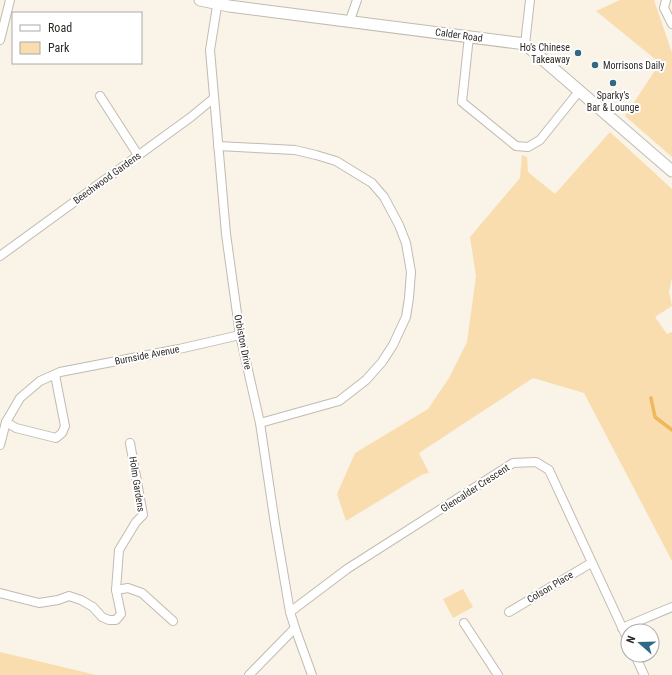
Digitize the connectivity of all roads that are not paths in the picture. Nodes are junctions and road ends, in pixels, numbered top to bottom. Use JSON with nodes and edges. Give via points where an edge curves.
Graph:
{"nodes":[{"id":1,"x":10,"y":0,"type":"edge"},
{"id":2,"x":200,"y":0,"type":"edge"},
{"id":3,"x":357,"y":0,"type":"edge"},
{"id":4,"x":530,"y":0,"type":"edge"},
{"id":5,"x":666,"y":0,"type":"edge"},
{"id":6,"x":217,"y":2,"type":"edge"},
{"id":7,"x":350,"y":20,"type":"junction"},
{"id":8,"x":672,"y":24,"type":"edge"},
{"id":9,"x":468,"y":36,"type":"junction"},
{"id":10,"x":0,"y":40,"type":"edge"},
{"id":11,"x":525,"y":44,"type":"junction"},
{"id":12,"x":580,"y":90,"type":"junction"},
{"id":13,"x":100,"y":96,"type":"dead end"},
{"id":14,"x":214,"y":98,"type":"junction"},
{"id":15,"x":218,"y":146,"type":"junction"},
{"id":16,"x":138,"y":155,"type":"junction"},
{"id":17,"x":672,"y":171,"type":"edge"},
{"id":18,"x":0,"y":256,"type":"edge"},
{"id":19,"x":240,"y":335,"type":"junction"},
{"id":20,"x":55,"y":375,"type":"junction"},
{"id":21,"x":6,"y":422,"type":"junction"},
{"id":22,"x":260,"y":423,"type":"junction"},
{"id":23,"x":130,"y":443,"type":"dead end"},
{"id":24,"x":0,"y":445,"type":"edge"},
{"id":25,"x":591,"y":563,"type":"junction"},
{"id":26,"x":116,"y":590,"type":"junction"},
{"id":27,"x":0,"y":593,"type":"edge"},
{"id":28,"x":672,"y":607,"type":"edge"},
{"id":29,"x":290,"y":612,"type":"junction"},
{"id":30,"x":509,"y":612,"type":"dead end"},
{"id":31,"x":173,"y":621,"type":"dead end"},
{"id":32,"x":464,"y":623,"type":"dead end"},
{"id":33,"x":634,"y":623,"type":"edge"},
{"id":34,"x":620,"y":624,"type":"edge"},
{"id":35,"x":295,"y":628,"type":"junction"},
{"id":36,"x":639,"y":663,"type":"edge"},
{"id":37,"x":249,"y":675,"type":"edge"},
{"id":38,"x":312,"y":675,"type":"edge"},
{"id":39,"x":498,"y":675,"type":"edge"},
{"id":40,"x":644,"y":675,"type":"edge"}],
"edges":[{"from":1,"to":10,"type":"street"},
{"from":2,"to":6,"type":"street","name":"Calder Road"},
{"from":3,"to":7,"type":"street"},
{"from":4,"to":11,"type":"street"},
{"from":5,"to":8,"type":"street","via":[[664,8]]},
{"from":6,"to":7,"type":"street","name":"Calder Road"},
{"from":6,"to":14,"type":"street","name":"Orbiston Drive","via":[[210,50]]},
{"from":7,"to":9,"type":"street","name":"Calder Road"},
{"from":9,"to":11,"type":"street","name":"Calder Road"},
{"from":9,"to":12,"type":"street","via":[[462,102],[516,146],[528,147],[540,140]]},
{"from":11,"to":12,"type":"street"},
{"from":12,"to":17,"type":"street"},
{"from":13,"to":16,"type":"street"},
{"from":14,"to":15,"type":"street","name":"Orbiston Drive"},
{"from":14,"to":16,"type":"street","name":"Beechwood Gardens"},
{"from":15,"to":19,"type":"street","name":"Orbiston Drive","via":[[226,234]]},
{"from":15,"to":22,"type":"street","via":[[295,150],[316,155],[336,161],[372,183],[384,197],[399,225],[406,244],[411,272],[406,317],[382,362],[366,380],[339,401]]},
{"from":16,"to":18,"type":"street","name":"Beechwood Gardens"},
{"from":19,"to":20,"type":"street","name":"Burnside Avenue"},
{"from":19,"to":22,"type":"street","name":"Orbiston Drive"},
{"from":20,"to":21,"type":"street","name":"Burnside Avenue","via":[[40,381],[25,393]]},
{"from":20,"to":21,"type":"street","via":[[65,426],[62,433],[56,438],[16,428]]},
{"from":21,"to":24,"type":"street","name":"Burnside Avenue"},
{"from":22,"to":29,"type":"street","name":"Orbiston Drive"},
{"from":23,"to":26,"type":"street","name":"Holm Gardens","via":[[143,515],[119,550]]},
{"from":25,"to":29,"type":"street","name":"Glencalder Crescent","via":[[549,470],[536,462],[513,463],[347,570]]},
{"from":25,"to":30,"type":"street","name":"Colson Place"},
{"from":25,"to":34,"type":"street","name":"Glencalder Crescent"},
{"from":26,"to":27,"type":"street","name":"Holm Gardens","via":[[121,614],[116,620],[102,617],[87,603],[68,596],[39,603]]},
{"from":26,"to":31,"type":"street","via":[[128,588],[142,593]]},
{"from":28,"to":33,"type":"street"},
{"from":29,"to":35,"type":"street","name":"Orbiston Drive"},
{"from":32,"to":39,"type":"street"},
{"from":35,"to":37,"type":"street"},
{"from":35,"to":38,"type":"street","name":"Orbiston Drive"},
{"from":36,"to":40,"type":"street"}]}
